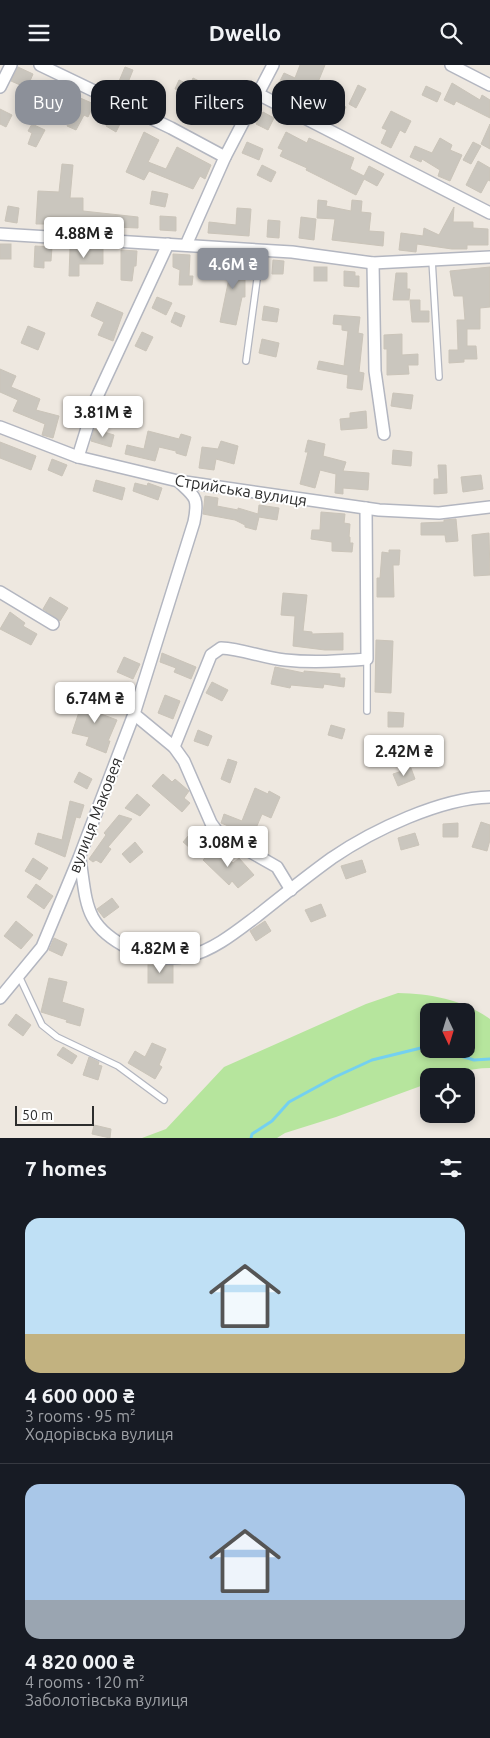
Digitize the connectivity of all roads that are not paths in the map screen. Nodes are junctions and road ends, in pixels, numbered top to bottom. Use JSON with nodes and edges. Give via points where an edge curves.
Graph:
{"nodes":[{"id":1,"x":11,"y":65,"type":"edge"},
{"id":2,"x":40,"y":65,"type":"edge"},
{"id":3,"x":273,"y":65,"type":"edge"},
{"id":4,"x":451,"y":65,"type":"edge"},
{"id":5,"x":490,"y":85,"type":"edge"},
{"id":6,"x":262,"y":86,"type":"edge"},
{"id":7,"x":0,"y":87,"type":"edge"},
{"id":8,"x":262,"y":96,"type":"edge"},
{"id":9,"x":242,"y":125,"type":"edge"},
{"id":10,"x":225,"y":157,"type":"junction"},
{"id":11,"x":490,"y":213,"type":"edge"},
{"id":12,"x":0,"y":235,"type":"edge"},
{"id":13,"x":168,"y":244,"type":"junction"},
{"id":14,"x":186,"y":245,"type":"junction"},
{"id":15,"x":261,"y":249,"type":"junction"},
{"id":16,"x":490,"y":257,"type":"edge"},
{"id":17,"x":432,"y":260,"type":"junction"},
{"id":18,"x":373,"y":263,"type":"junction"},
{"id":19,"x":246,"y":361,"type":"dead end"},
{"id":20,"x":439,"y":377,"type":"dead end"},
{"id":21,"x":0,"y":427,"type":"edge"},
{"id":22,"x":384,"y":434,"type":"dead end"},
{"id":23,"x":78,"y":457,"type":"junction"},
{"id":24,"x":178,"y":481,"type":"junction"},
{"id":25,"x":490,"y":507,"type":"edge"},
{"id":26,"x":366,"y":508,"type":"junction"},
{"id":27,"x":0,"y":591,"type":"edge"},
{"id":28,"x":54,"y":624,"type":"dead end"},
{"id":29,"x":367,"y":659,"type":"junction"},
{"id":30,"x":367,"y":711,"type":"dead end"},
{"id":31,"x":134,"y":714,"type":"junction"},
{"id":32,"x":174,"y":747,"type":"junction"},
{"id":33,"x":490,"y":797,"type":"edge"},
{"id":34,"x":80,"y":858,"type":"junction"},
{"id":35,"x":291,"y":890,"type":"junction"},
{"id":36,"x":19,"y":976,"type":"junction"},
{"id":37,"x":0,"y":998,"type":"edge"},
{"id":38,"x":164,"y":1099,"type":"dead end"}],
"edges":[{"from":1,"to":7,"type":"street"},
{"from":2,"to":10,"type":"street"},
{"from":3,"to":6,"type":"street"},
{"from":4,"to":5,"type":"street"},
{"from":8,"to":11,"type":"street"},
{"from":9,"to":10,"type":"street"},
{"from":10,"to":14,"type":"street"},
{"from":12,"to":13,"type":"street"},
{"from":13,"to":14,"type":"street"},
{"from":13,"to":23,"type":"street","via":[[96,399]]},
{"from":14,"to":15,"type":"street"},
{"from":15,"to":18,"type":"street"},
{"from":15,"to":19,"type":"lane"},
{"from":16,"to":17,"type":"street"},
{"from":17,"to":18,"type":"street"},
{"from":17,"to":20,"type":"lane"},
{"from":18,"to":22,"type":"street","via":[[375,371]]},
{"from":21,"to":23,"type":"street","name":"Стрийська вулиця"},
{"from":23,"to":24,"type":"street","name":"Стрийська вулиця"},
{"from":24,"to":26,"type":"street","name":"Стрийська вулиця"},
{"from":24,"to":31,"type":"street","name":"вулиця Маковея","via":[[198,505]]},
{"from":25,"to":26,"type":"street","name":"Стрийська вулиця","via":[[439,513]]},
{"from":26,"to":29,"type":"street"},
{"from":27,"to":28,"type":"street"},
{"from":29,"to":30,"type":"lane"},
{"from":29,"to":32,"type":"street","via":[[286,661],[238,648],[221,647],[211,655]]},
{"from":31,"to":32,"type":"street"},
{"from":31,"to":34,"type":"street","name":"вулиця Маковея"},
{"from":32,"to":35,"type":"street","via":[[219,834],[277,867]]},
{"from":33,"to":35,"type":"street","via":[[416,815],[372,834]]},
{"from":34,"to":35,"type":"street","via":[[90,916],[99,928],[137,953],[159,958],[189,956],[217,944]]},
{"from":34,"to":36,"type":"street","name":"вулиця Маковея","via":[[42,947]]},
{"from":36,"to":37,"type":"street","name":"вулиця Маковея"},
{"from":36,"to":38,"type":"lane","via":[[42,1025],[56,1037],[118,1066]]}]}
